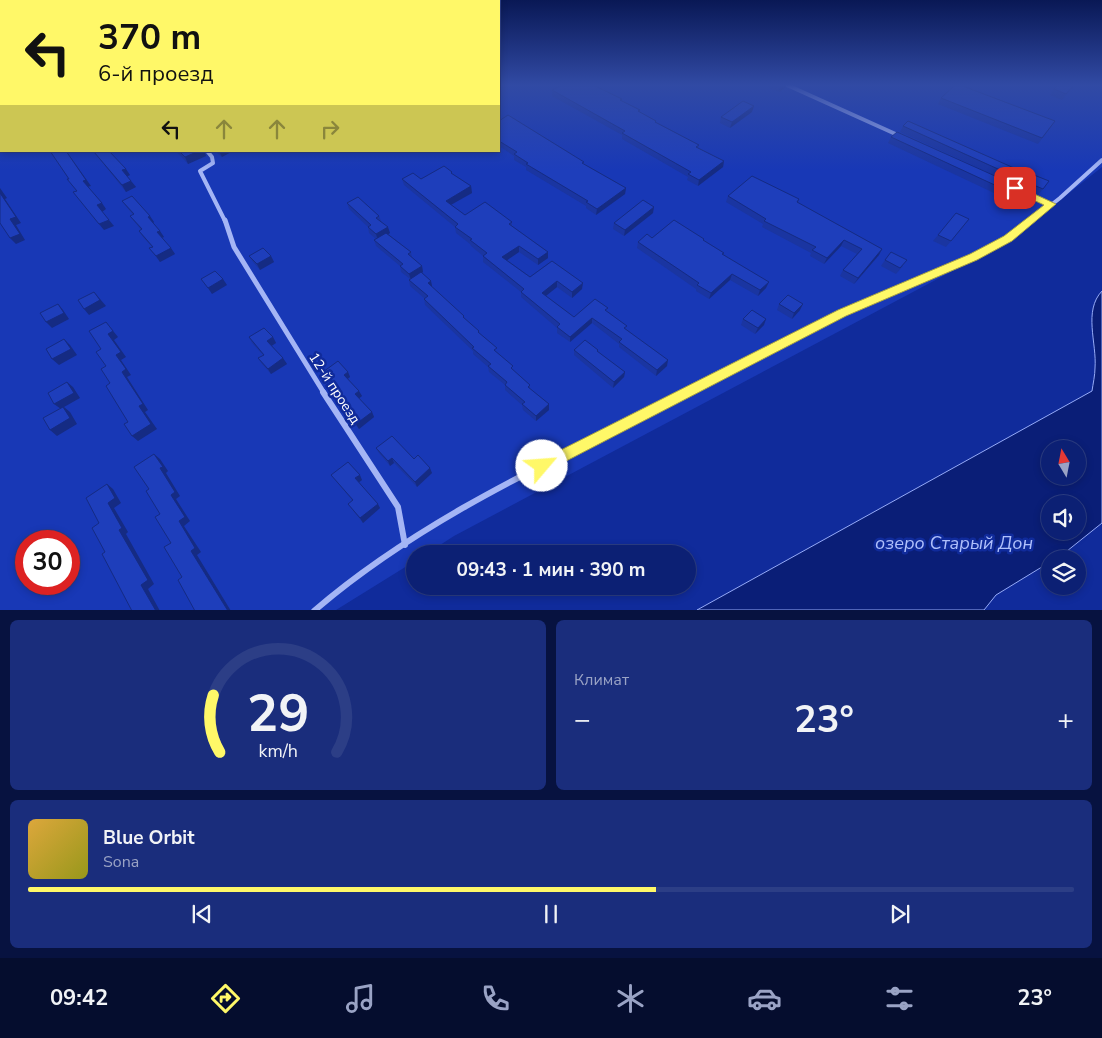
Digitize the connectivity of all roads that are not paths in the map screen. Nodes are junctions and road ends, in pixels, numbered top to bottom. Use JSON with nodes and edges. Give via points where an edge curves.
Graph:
{"nodes":[{"id":1,"x":850,"y":113,"type":"edge"},
{"id":2,"x":906,"y":139,"type":"edge"},
{"id":3,"x":208,"y":152,"type":"edge"},
{"id":4,"x":1102,"y":160,"type":"edge"},
{"id":5,"x":988,"y":176,"type":"edge"},
{"id":6,"x":1051,"y":204,"type":"junction"},
{"id":7,"x":406,"y":545,"type":"junction"},
{"id":8,"x":314,"y":610,"type":"edge"}],
"edges":[{"from":1,"to":2,"type":"street"},
{"from":3,"to":7,"type":"street","name":"12-й проезд","via":[[214,163],[200,171],[225,220],[234,247],[398,508]]},
{"from":4,"to":6,"type":"street"},
{"from":5,"to":6,"type":"street"},
{"from":6,"to":7,"type":"street","via":[[1008,239],[775,346],[477,499]]},
{"from":7,"to":8,"type":"street","via":[[350,580]]}]}
